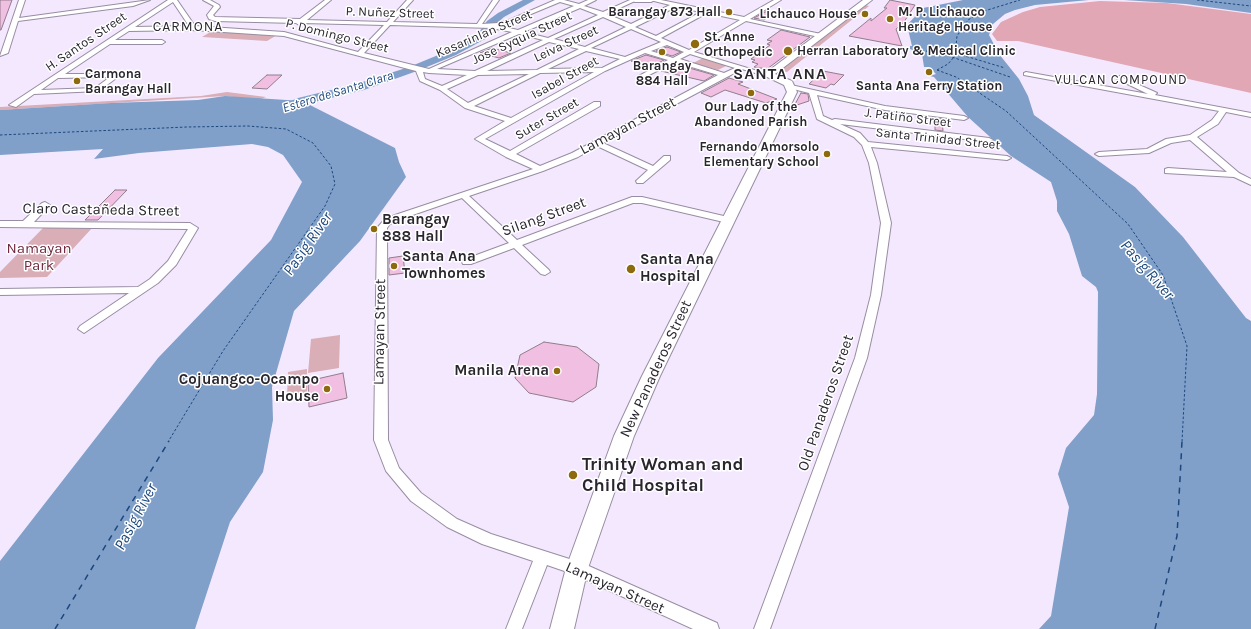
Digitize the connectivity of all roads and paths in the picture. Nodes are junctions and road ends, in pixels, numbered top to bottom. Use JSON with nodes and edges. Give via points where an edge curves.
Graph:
{"nodes":[{"id":1,"x":22,"y":0,"type":"edge"},
{"id":2,"x":139,"y":0,"type":"edge"},
{"id":3,"x":147,"y":0,"type":"edge"},
{"id":4,"x":173,"y":0,"type":"edge"},
{"id":5,"x":206,"y":0,"type":"edge"},
{"id":6,"x":328,"y":0,"type":"edge"},
{"id":7,"x":410,"y":0,"type":"edge"},
{"id":8,"x":496,"y":0,"type":"edge"},
{"id":9,"x":560,"y":0,"type":"edge"},
{"id":10,"x":593,"y":0,"type":"edge"},
{"id":11,"x":634,"y":0,"type":"edge"},
{"id":12,"x":652,"y":0,"type":"edge"},
{"id":13,"x":778,"y":0,"type":"edge"},
{"id":14,"x":868,"y":0,"type":"edge"},
{"id":15,"x":675,"y":5,"type":"junction"},
{"id":16,"x":581,"y":6,"type":"junction"},
{"id":17,"x":96,"y":8,"type":"junction"},
{"id":18,"x":707,"y":11,"type":"junction"},
{"id":19,"x":603,"y":14,"type":"junction"},
{"id":20,"x":15,"y":19,"type":"junction"},
{"id":21,"x":744,"y":19,"type":"junction"},
{"id":22,"x":301,"y":21,"type":"junction"},
{"id":23,"x":388,"y":24,"type":"junction"},
{"id":24,"x":499,"y":25,"type":"junction"},
{"id":25,"x":296,"y":26,"type":"dead end"},
{"id":26,"x":478,"y":26,"type":"junction"},
{"id":27,"x":631,"y":26,"type":"junction"},
{"id":28,"x":193,"y":28,"type":"junction"},
{"id":29,"x":128,"y":29,"type":"junction"},
{"id":30,"x":290,"y":30,"type":"dead end"},
{"id":31,"x":519,"y":32,"type":"junction"},
{"id":32,"x":284,"y":34,"type":"junction"},
{"id":33,"x":819,"y":35,"type":"junction"},
{"id":34,"x":483,"y":37,"type":"dead end"},
{"id":35,"x":656,"y":38,"type":"junction"},
{"id":36,"x":548,"y":39,"type":"junction"},
{"id":37,"x":106,"y":42,"type":"junction"},
{"id":38,"x":162,"y":42,"type":"dead end"},
{"id":39,"x":666,"y":43,"type":"junction"},
{"id":40,"x":586,"y":48,"type":"junction"},
{"id":41,"x":645,"y":51,"type":"junction"},
{"id":42,"x":815,"y":51,"type":"dead end"},
{"id":43,"x":689,"y":52,"type":"junction"},
{"id":44,"x":2,"y":53,"type":"edge"},
{"id":45,"x":360,"y":54,"type":"junction"},
{"id":46,"x":626,"y":59,"type":"junction"},
{"id":47,"x":673,"y":60,"type":"junction"},
{"id":48,"x":742,"y":67,"type":"junction"},
{"id":49,"x":416,"y":69,"type":"junction"},
{"id":50,"x":603,"y":70,"type":"junction"},
{"id":51,"x":429,"y":71,"type":"junction"},
{"id":52,"x":476,"y":72,"type":"junction"},
{"id":53,"x":536,"y":72,"type":"junction"},
{"id":54,"x":1026,"y":74,"type":"dead end"},
{"id":55,"x":724,"y":75,"type":"junction"},
{"id":56,"x":768,"y":75,"type":"junction"},
{"id":57,"x":58,"y":76,"type":"junction"},
{"id":58,"x":639,"y":78,"type":"dead end"},
{"id":59,"x":1119,"y":78,"type":"dead end"},
{"id":60,"x":788,"y":80,"type":"junction"},
{"id":61,"x":442,"y":89,"type":"junction"},
{"id":62,"x":812,"y":91,"type":"junction"},
{"id":63,"x":33,"y":92,"type":"junction"},
{"id":64,"x":1160,"y":98,"type":"junction"},
{"id":65,"x":597,"y":104,"type":"dead end"},
{"id":66,"x":13,"y":105,"type":"dead end"},
{"id":67,"x":468,"y":106,"type":"junction"},
{"id":68,"x":1224,"y":110,"type":"junction"},
{"id":69,"x":1251,"y":115,"type":"edge"},
{"id":70,"x":964,"y":118,"type":"dead end"},
{"id":71,"x":824,"y":120,"type":"junction"},
{"id":72,"x":511,"y":121,"type":"junction"},
{"id":73,"x":1192,"y":137,"type":"junction"},
{"id":74,"x":989,"y":140,"type":"dead end"},
{"id":75,"x":597,"y":143,"type":"junction"},
{"id":76,"x":866,"y":144,"type":"junction"},
{"id":77,"x":1099,"y":154,"type":"dead end"},
{"id":78,"x":509,"y":155,"type":"junction"},
{"id":79,"x":668,"y":158,"type":"dead end"},
{"id":80,"x":1007,"y":158,"type":"dead end"},
{"id":81,"x":540,"y":169,"type":"junction"},
{"id":82,"x":653,"y":169,"type":"junction"},
{"id":83,"x":1168,"y":171,"type":"dead end"},
{"id":84,"x":1236,"y":174,"type":"junction"},
{"id":85,"x":640,"y":181,"type":"dead end"},
{"id":86,"x":1251,"y":182,"type":"edge"},
{"id":87,"x":463,"y":195,"type":"junction"},
{"id":88,"x":45,"y":205,"type":"dead end"},
{"id":89,"x":728,"y":220,"type":"junction"},
{"id":90,"x":0,"y":224,"type":"edge"},
{"id":91,"x":26,"y":224,"type":"junction"},
{"id":92,"x":515,"y":243,"type":"junction"},
{"id":93,"x":467,"y":262,"type":"dead end"},
{"id":94,"x":545,"y":272,"type":"dead end"},
{"id":95,"x":141,"y":290,"type":"junction"},
{"id":96,"x":0,"y":292,"type":"edge"},
{"id":97,"x":84,"y":329,"type":"dead end"},
{"id":98,"x":542,"y":558,"type":"junction"},
{"id":99,"x":577,"y":568,"type":"junction"},
{"id":100,"x":514,"y":629,"type":"edge"},
{"id":101,"x":562,"y":629,"type":"edge"},
{"id":102,"x":711,"y":629,"type":"edge"},
{"id":103,"x":762,"y":629,"type":"edge"}],
"edges":[{"from":1,"to":20,"type":"street"},
{"from":2,"to":17,"type":"street"},
{"from":3,"to":17,"type":"street"},
{"from":4,"to":28,"type":"street"},
{"from":4,"to":29,"type":"street","name":"H. Santos Street"},
{"from":5,"to":22,"type":"street","name":"P. Nuñez Street","via":[[217,7],[210,15],[211,18]]},
{"from":6,"to":22,"type":"street"},
{"from":7,"to":23,"type":"street"},
{"from":8,"to":26,"type":"street"},
{"from":9,"to":16,"type":"street"},
{"from":9,"to":24,"type":"street"},
{"from":10,"to":16,"type":"street","name":"Kasarinlan Street"},
{"from":11,"to":12,"type":"main road"},
{"from":11,"to":19,"type":"street","name":"Jose Syquia Street"},
{"from":12,"to":15,"type":"street"},
{"from":13,"to":21,"type":"street"},
{"from":14,"to":33,"type":"main road"},
{"from":14,"to":42,"type":"main road","via":[[870,7]]},
{"from":15,"to":18,"type":"street"},
{"from":15,"to":27,"type":"street","name":"Leiva Street"},
{"from":16,"to":19,"type":"street"},
{"from":16,"to":31,"type":"street","name":"Kasarinlan Street"},
{"from":17,"to":20,"type":"street"},
{"from":18,"to":21,"type":"street"},
{"from":18,"to":35,"type":"street"},
{"from":19,"to":27,"type":"street"},
{"from":19,"to":36,"type":"street","name":"Jose Syquia Street"},
{"from":20,"to":44,"type":"street"},
{"from":21,"to":33,"type":"street"},
{"from":21,"to":43,"type":"street"},
{"from":22,"to":23,"type":"street","name":"P. Nuñez Street"},
{"from":22,"to":25,"type":"street"},
{"from":23,"to":26,"type":"street","name":"P. Nuñez Street"},
{"from":23,"to":45,"type":"street"},
{"from":24,"to":26,"type":"street","name":"P. Nuñez Street"},
{"from":24,"to":31,"type":"street"},
{"from":24,"to":34,"type":"street"},
{"from":27,"to":35,"type":"street"},
{"from":27,"to":40,"type":"street","name":"Leiva Street"},
{"from":28,"to":29,"type":"street","name":"P. Domingo Street"},
{"from":28,"to":32,"type":"street","name":"P. Domingo Street"},
{"from":29,"to":37,"type":"street","name":"H. Santos Street"},
{"from":30,"to":32,"type":"street"},
{"from":31,"to":36,"type":"street"},
{"from":31,"to":51,"type":"street","name":"Kasarinlan Street"},
{"from":32,"to":45,"type":"street","name":"P. Domingo Street"},
{"from":33,"to":56,"type":"main road"},
{"from":35,"to":39,"type":"street"},
{"from":36,"to":40,"type":"street"},
{"from":36,"to":52,"type":"street","name":"Jose Syquia Street"},
{"from":37,"to":38,"type":"street"},
{"from":37,"to":57,"type":"street","name":"H. Santos Street"},
{"from":39,"to":41,"type":"street","name":"Isabel Street"},
{"from":39,"to":43,"type":"street"},
{"from":40,"to":46,"type":"street"},
{"from":40,"to":53,"type":"street","name":"Leiva Street"},
{"from":41,"to":46,"type":"street","name":"Isabel Street"},
{"from":41,"to":47,"type":"street"},
{"from":43,"to":47,"type":"street"},
{"from":43,"to":48,"type":"street"},
{"from":45,"to":49,"type":"street","name":"P. Domingo Street"},
{"from":46,"to":50,"type":"street","name":"Isabel Street"},
{"from":47,"to":55,"type":"street"},
{"from":47,"to":58,"type":"street"},
{"from":48,"to":55,"type":"street","name":"Lamayan Street"},
{"from":48,"to":56,"type":"street"},
{"from":49,"to":51,"type":"street","name":"P. Domingo Street"},
{"from":49,"to":61,"type":"street","via":[[422,80]]},
{"from":50,"to":53,"type":"street","name":"P. Domingo Street"},
{"from":50,"to":72,"type":"street","name":"Isabel Street"},
{"from":51,"to":52,"type":"street","name":"P. Domingo Street"},
{"from":52,"to":53,"type":"street","name":"P. Domingo Street"},
{"from":52,"to":61,"type":"street","name":"Jose Syquia Street"},
{"from":53,"to":67,"type":"street","name":"Leiva Street"},
{"from":54,"to":64,"type":"street"},
{"from":55,"to":75,"type":"street","name":"Lamayan Street"},
{"from":56,"to":60,"type":"main road"},
{"from":57,"to":63,"type":"street","name":"H. Santos Street"},
{"from":57,"to":63,"type":"street","via":[[117,75],[97,90]]},
{"from":59,"to":64,"type":"street"},
{"from":60,"to":62,"type":"street"},
{"from":60,"to":89,"type":"main road","name":"New Panaderos Street","via":[[792,92]]},
{"from":61,"to":67,"type":"street"},
{"from":62,"to":70,"type":"street","via":[[885,108]]},
{"from":62,"to":71,"type":"street","via":[[817,112]]},
{"from":63,"to":66,"type":"street","name":"H. Santos Street"},
{"from":64,"to":68,"type":"street"},
{"from":65,"to":78,"type":"street","name":"Suter Street"},
{"from":67,"to":72,"type":"street"},
{"from":68,"to":69,"type":"street"},
{"from":68,"to":73,"type":"street","via":[[1215,122]]},
{"from":71,"to":74,"type":"street","name":"J. Patiño Street"},
{"from":71,"to":76,"type":"street","via":[[857,135]]},
{"from":72,"to":78,"type":"street","name":"Isabel Street","via":[[479,139]]},
{"from":73,"to":77,"type":"street","via":[[1169,141],[1149,151]]},
{"from":73,"to":84,"type":"street"},
{"from":75,"to":81,"type":"street","name":"Lamayan Street"},
{"from":75,"to":82,"type":"street"},
{"from":76,"to":80,"type":"street","name":"Santa Trinidad Street"},
{"from":76,"to":103,"type":"street","name":"Old Panaderos Street","via":[[873,163],[886,223],[876,295],[850,392]]},
{"from":78,"to":81,"type":"street"},
{"from":79,"to":82,"type":"street"},
{"from":81,"to":87,"type":"street","name":"Lamayan Street"},
{"from":82,"to":85,"type":"street"},
{"from":83,"to":84,"type":"street"},
{"from":84,"to":86,"type":"street"},
{"from":87,"to":92,"type":"street"},
{"from":87,"to":98,"type":"street","name":"Lamayan Street","via":[[398,217],[387,222],[382,228],[379,374],[381,440],[393,471],[416,497],[452,523],[487,539]]},
{"from":88,"to":91,"type":"street"},
{"from":89,"to":92,"type":"street","name":"Silang Street","via":[[642,200],[632,200]]},
{"from":89,"to":99,"type":"main road","name":"New Panaderos Street","via":[[624,436]]},
{"from":90,"to":91,"type":"street","name":"Claro Castañeda Street"},
{"from":91,"to":95,"type":"street","name":"Claro Castañeda Street","via":[[193,228],[172,263]]},
{"from":92,"to":93,"type":"street","name":"Silang Street"},
{"from":92,"to":94,"type":"street"},
{"from":95,"to":96,"type":"street"},
{"from":95,"to":97,"type":"street","name":"Claro Castañeda Street"},
{"from":98,"to":99,"type":"street","name":"Lamayan Street"},
{"from":98,"to":100,"type":"street"},
{"from":99,"to":101,"type":"main road","name":"New Panaderos Street"},
{"from":99,"to":102,"type":"street","name":"Lamayan Street"}]}
